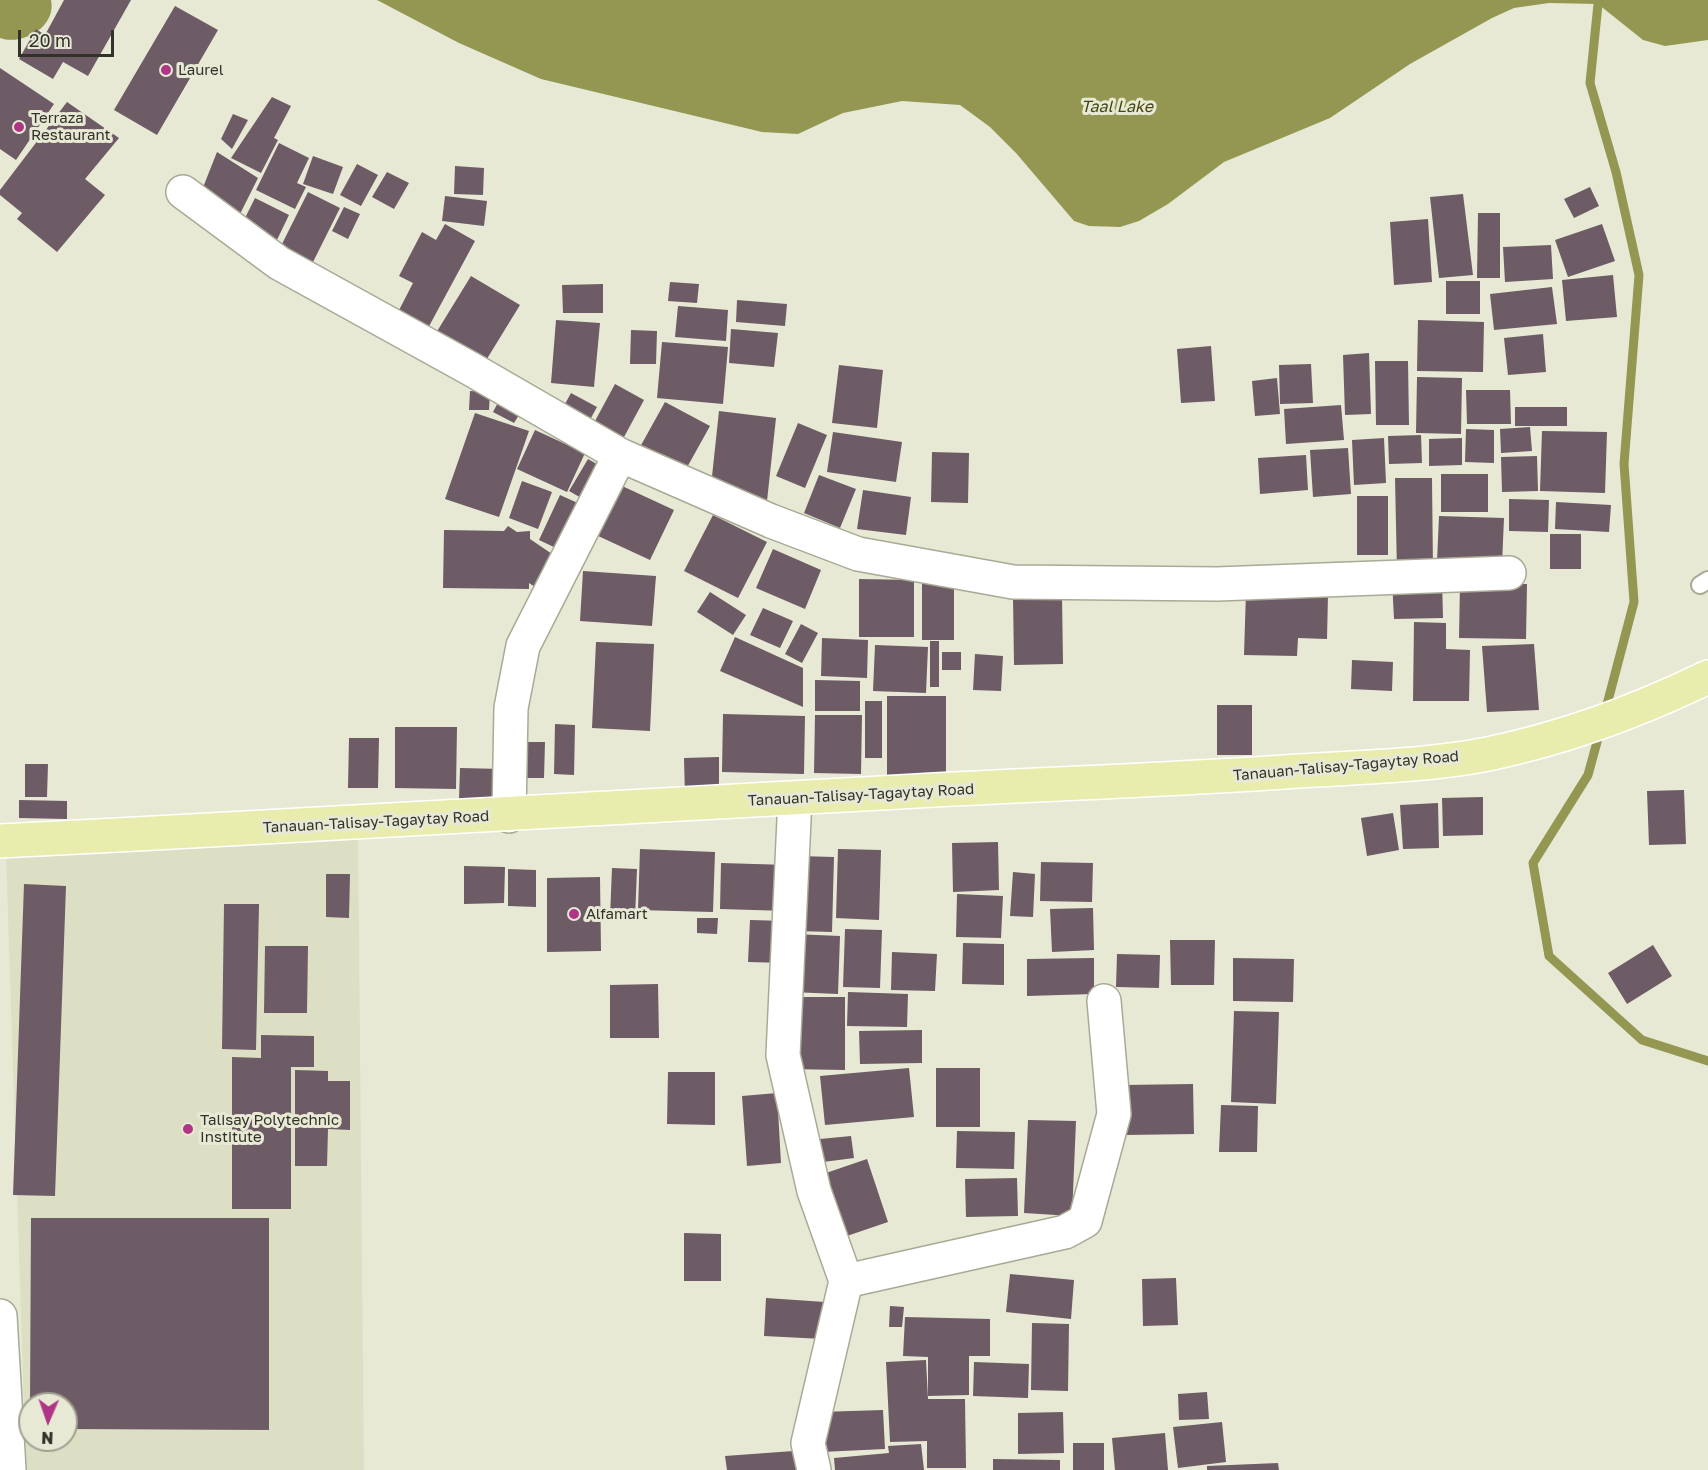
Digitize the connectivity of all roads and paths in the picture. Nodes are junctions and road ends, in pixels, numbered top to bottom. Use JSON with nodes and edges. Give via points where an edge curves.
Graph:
{"nodes":[{"id":1,"x":183,"y":192,"type":"dead end"},
{"id":2,"x":620,"y":455,"type":"junction"},
{"id":3,"x":1509,"y":573,"type":"dead end"},
{"id":4,"x":1708,"y":677,"type":"edge"},
{"id":5,"x":795,"y":798,"type":"junction"},
{"id":6,"x":509,"y":816,"type":"junction"},
{"id":7,"x":0,"y":841,"type":"edge"},
{"id":8,"x":1104,"y":1001,"type":"dead end"},
{"id":9,"x":846,"y":1281,"type":"junction"},
{"id":10,"x":0,"y":1316,"type":"edge"},
{"id":11,"x":2,"y":1393,"type":"edge"},
{"id":12,"x":9,"y":1470,"type":"edge"},
{"id":13,"x":814,"y":1470,"type":"edge"}],
"edges":[{"from":1,"to":2,"type":"street","via":[[279,263]]},
{"from":2,"to":3,"type":"street","via":[[858,554],[1013,582],[1217,584]]},
{"from":2,"to":6,"type":"street","via":[[523,646],[511,708]]},
{"from":4,"to":5,"type":"main road","name":"Tanauan-Talisay-Tagaytay Road","via":[[1647,706],[1554,738],[1484,755],[1380,766],[1115,783]]},
{"from":5,"to":6,"type":"main road","name":"Tanauan-Talisay-Tagaytay Road"},
{"from":5,"to":9,"type":"street","via":[[783,1055],[814,1191]]},
{"from":6,"to":7,"type":"main road","name":"Tanauan-Talisay-Tagaytay Road"},
{"from":8,"to":9,"type":"street","via":[[1114,1114],[1085,1221],[1065,1232]]},
{"from":9,"to":13,"type":"street","via":[[808,1443]]},
{"from":10,"to":11,"type":"street"},
{"from":11,"to":12,"type":"street"}]}
